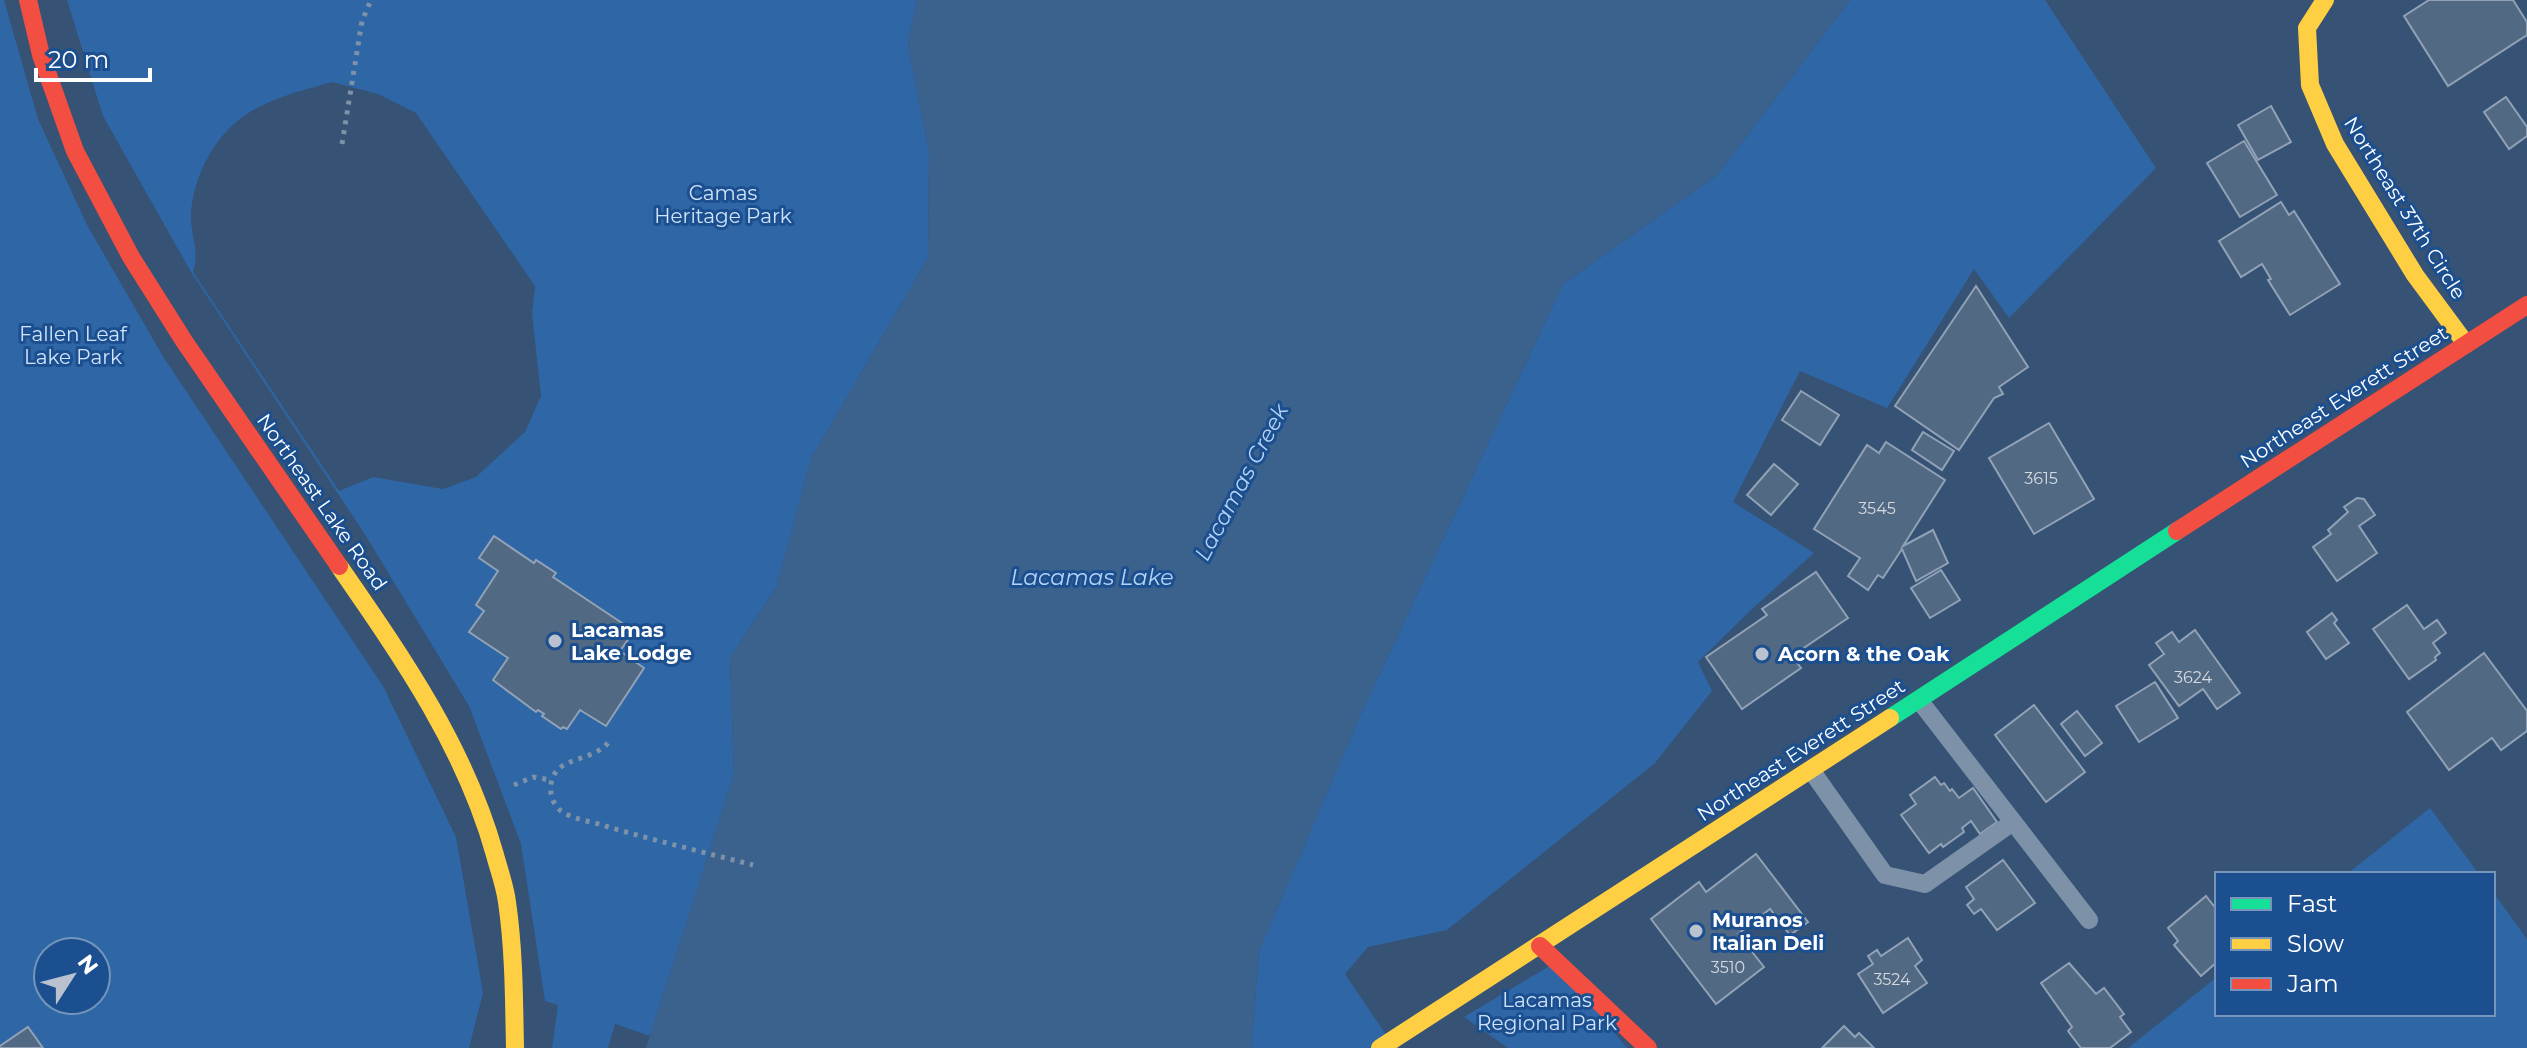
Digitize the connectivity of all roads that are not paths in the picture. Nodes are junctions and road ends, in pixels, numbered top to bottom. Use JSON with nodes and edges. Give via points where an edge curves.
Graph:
{"nodes":[{"id":1,"x":28,"y":0,"type":"edge"},
{"id":2,"x":2325,"y":0,"type":"edge"},
{"id":3,"x":2527,"y":305,"type":"edge"},
{"id":4,"x":2466,"y":344,"type":"junction"},
{"id":5,"x":1919,"y":700,"type":"junction"},
{"id":6,"x":1811,"y":770,"type":"junction"},
{"id":7,"x":2013,"y":822,"type":"junction"},
{"id":8,"x":2089,"y":920,"type":"dead end"},
{"id":9,"x":1540,"y":946,"type":"junction"},
{"id":10,"x":515,"y":1048,"type":"edge"},
{"id":11,"x":1380,"y":1048,"type":"edge"},
{"id":12,"x":1648,"y":1048,"type":"edge"}],
"edges":[{"from":1,"to":10,"type":"main road","name":"Northeast Lake Road","via":[[75,151],[131,257],[415,676],[454,747],[487,826],[507,899]]},
{"from":2,"to":4,"type":"main road","name":"Northeast 37th Circle","via":[[2307,28],[2310,85],[2335,144],[2415,275]]},
{"from":3,"to":4,"type":"main road","name":"Northeast Everett Street"},
{"from":4,"to":5,"type":"main road","name":"Northeast Everett Street"},
{"from":5,"to":6,"type":"main road","name":"Northeast Everett Street"},
{"from":5,"to":7,"type":"lane"},
{"from":6,"to":7,"type":"lane","via":[[1885,875],[1925,884]]},
{"from":6,"to":9,"type":"main road","name":"Northeast Everett Street"},
{"from":7,"to":8,"type":"lane"},
{"from":9,"to":11,"type":"main road","name":"Northeast Everett Street"},
{"from":9,"to":12,"type":"main road"}]}
